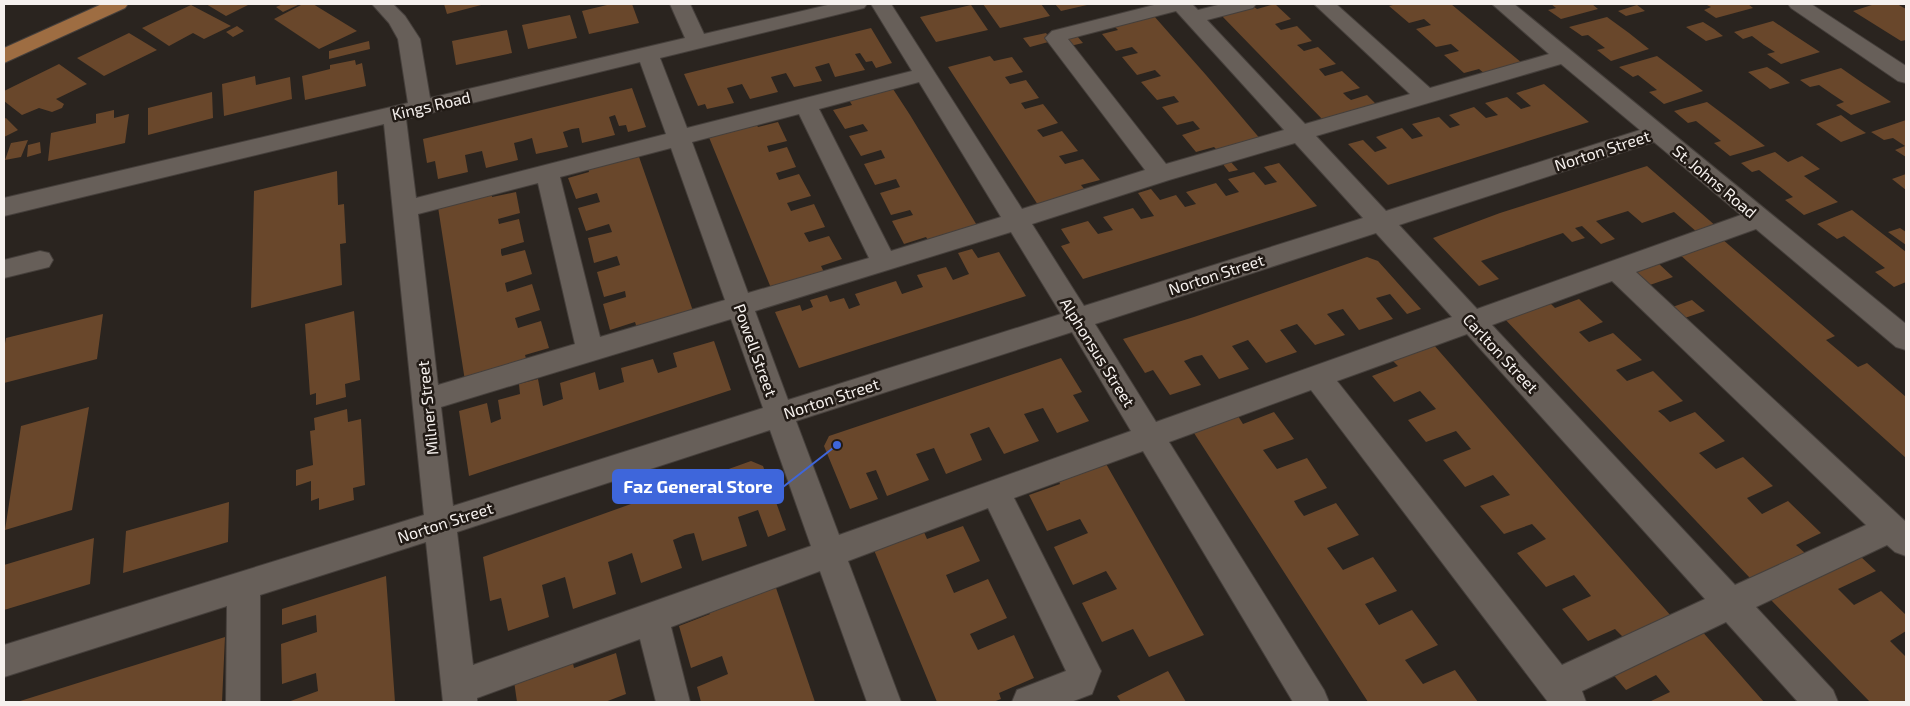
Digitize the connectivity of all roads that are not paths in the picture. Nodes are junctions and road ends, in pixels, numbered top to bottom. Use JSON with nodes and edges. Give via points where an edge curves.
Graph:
{"nodes":[{"id":1,"x":118,"y":4,"type":"edge"},
{"id":2,"x":382,"y":4,"type":"edge"},
{"id":3,"x":680,"y":4,"type":"edge"},
{"id":4,"x":857,"y":4,"type":"edge"},
{"id":5,"x":881,"y":4,"type":"edge"},
{"id":6,"x":1246,"y":4,"type":"edge"},
{"id":7,"x":1324,"y":4,"type":"edge"},
{"id":8,"x":1502,"y":4,"type":"edge"},
{"id":9,"x":1798,"y":4,"type":"edge"},
{"id":10,"x":1188,"y":11,"type":"edge"},
{"id":11,"x":697,"y":42,"type":"junction"},
{"id":12,"x":648,"y":54,"type":"junction"},
{"id":13,"x":4,"y":56,"type":"edge"},
{"id":14,"x":1564,"y":56,"type":"junction"},
{"id":15,"x":925,"y":74,"type":"junction"},
{"id":16,"x":1906,"y":76,"type":"edge"},
{"id":17,"x":1426,"y":96,"type":"junction"},
{"id":18,"x":806,"y":105,"type":"junction"},
{"id":19,"x":420,"y":108,"type":"junction"},
{"id":20,"x":394,"y":114,"type":"junction"},
{"id":21,"x":1657,"y":133,"type":"junction"},
{"id":22,"x":1300,"y":134,"type":"junction"},
{"id":23,"x":678,"y":138,"type":"junction"},
{"id":24,"x":547,"y":172,"type":"junction"},
{"id":25,"x":1161,"y":174,"type":"junction"},
{"id":26,"x":4,"y":207,"type":"edge"},
{"id":27,"x":405,"y":209,"type":"junction"},
{"id":28,"x":1760,"y":218,"type":"junction"},
{"id":29,"x":1016,"y":221,"type":"junction"},
{"id":30,"x":1380,"y":222,"type":"junction"},
{"id":31,"x":40,"y":260,"type":"dead end"},
{"id":32,"x":884,"y":262,"type":"junction"},
{"id":33,"x":4,"y":269,"type":"edge"},
{"id":34,"x":1617,"y":270,"type":"junction"},
{"id":35,"x":740,"y":305,"type":"junction"},
{"id":36,"x":1078,"y":319,"type":"junction"},
{"id":37,"x":1471,"y":321,"type":"junction"},
{"id":38,"x":1906,"y":339,"type":"edge"},
{"id":39,"x":590,"y":350,"type":"junction"},
{"id":40,"x":1318,"y":378,"type":"junction"},
{"id":41,"x":426,"y":400,"type":"junction"},
{"id":42,"x":780,"y":414,"type":"junction"},
{"id":43,"x":1150,"y":437,"type":"junction"},
{"id":44,"x":995,"y":492,"type":"junction"},
{"id":45,"x":440,"y":524,"type":"junction"},
{"id":46,"x":1899,"y":535,"type":"edge"},
{"id":47,"x":830,"y":554,"type":"junction"},
{"id":48,"x":244,"y":585,"type":"junction"},
{"id":49,"x":1730,"y":603,"type":"junction"},
{"id":50,"x":652,"y":619,"type":"junction"},
{"id":51,"x":4,"y":661,"type":"edge"},
{"id":52,"x":460,"y":695,"type":"edge"},
{"id":53,"x":1563,"y":697,"type":"edge"},
{"id":54,"x":243,"y":702,"type":"edge"},
{"id":55,"x":673,"y":702,"type":"edge"},
{"id":56,"x":884,"y":702,"type":"edge"},
{"id":57,"x":1030,"y":702,"type":"edge"},
{"id":58,"x":1312,"y":702,"type":"edge"},
{"id":59,"x":1821,"y":702,"type":"edge"}],
"edges":[{"from":1,"to":13,"type":"main road"},
{"from":2,"to":19,"type":"street","via":[[398,20],[409,39]]},
{"from":3,"to":11,"type":"street"},
{"from":4,"to":11,"type":"street","name":"Kings Road"},
{"from":5,"to":15,"type":"street","name":"Alphonsus Street"},
{"from":6,"to":10,"type":"street"},
{"from":7,"to":17,"type":"street"},
{"from":8,"to":14,"type":"street","name":"St. Johns Road"},
{"from":9,"to":16,"type":"street"},
{"from":10,"to":22,"type":"street","name":"Carlton Street"},
{"from":10,"to":25,"type":"street","via":[[1056,38]]},
{"from":11,"to":12,"type":"street","name":"Kings Road"},
{"from":12,"to":19,"type":"street","name":"Kings Road"},
{"from":12,"to":23,"type":"street","name":"Powell Street"},
{"from":14,"to":17,"type":"street"},
{"from":14,"to":21,"type":"street","name":"St. Johns Road"},
{"from":15,"to":18,"type":"street"},
{"from":15,"to":29,"type":"street","name":"Alphonsus Street"},
{"from":17,"to":22,"type":"street"},
{"from":18,"to":23,"type":"street"},
{"from":18,"to":32,"type":"street"},
{"from":19,"to":20,"type":"street","name":"Kings Road"},
{"from":20,"to":26,"type":"street","name":"Kings Road"},
{"from":20,"to":27,"type":"street","name":"Milner Street"},
{"from":21,"to":28,"type":"street","name":"St. Johns Road"},
{"from":21,"to":30,"type":"street","name":"Norton Street"},
{"from":22,"to":25,"type":"street"},
{"from":22,"to":30,"type":"street","name":"Carlton Street"},
{"from":23,"to":24,"type":"street"},
{"from":23,"to":35,"type":"street","name":"Powell Street"},
{"from":24,"to":27,"type":"street"},
{"from":24,"to":39,"type":"street"},
{"from":25,"to":29,"type":"street"},
{"from":27,"to":41,"type":"street","name":"Milner Street"},
{"from":28,"to":34,"type":"street"},
{"from":28,"to":38,"type":"street","name":"St. Johns Road"},
{"from":29,"to":32,"type":"street"},
{"from":29,"to":36,"type":"street","name":"Alphonsus Street"},
{"from":30,"to":36,"type":"street","name":"Norton Street"},
{"from":30,"to":37,"type":"street","name":"Carlton Street"},
{"from":31,"to":33,"type":"street"},
{"from":32,"to":35,"type":"street"},
{"from":34,"to":37,"type":"street"},
{"from":34,"to":46,"type":"street"},
{"from":35,"to":39,"type":"street"},
{"from":35,"to":42,"type":"street","name":"Powell Street"},
{"from":36,"to":42,"type":"street","name":"Norton Street"},
{"from":36,"to":43,"type":"street","name":"Alphonsus Street"},
{"from":37,"to":40,"type":"street"},
{"from":37,"to":49,"type":"street","name":"Carlton Street"},
{"from":39,"to":41,"type":"street"},
{"from":40,"to":43,"type":"street"},
{"from":40,"to":53,"type":"street"},
{"from":41,"to":45,"type":"street","name":"Milner Street"},
{"from":42,"to":45,"type":"street","name":"Norton Street"},
{"from":42,"to":47,"type":"street","name":"Powell Street"},
{"from":43,"to":44,"type":"street"},
{"from":43,"to":58,"type":"street","name":"Alphonsus Street"},
{"from":44,"to":47,"type":"street"},
{"from":44,"to":57,"type":"street","via":[[1084,671],[1080,682]]},
{"from":45,"to":48,"type":"street","name":"Norton Street"},
{"from":45,"to":52,"type":"street","name":"Milner Street"},
{"from":46,"to":49,"type":"street"},
{"from":47,"to":50,"type":"street"},
{"from":47,"to":56,"type":"street","name":"Powell Street"},
{"from":48,"to":51,"type":"street","name":"Norton Street"},
{"from":48,"to":54,"type":"street"},
{"from":49,"to":53,"type":"street"},
{"from":49,"to":59,"type":"street","name":"Carlton Street"},
{"from":50,"to":52,"type":"street"},
{"from":50,"to":55,"type":"street"}]}
